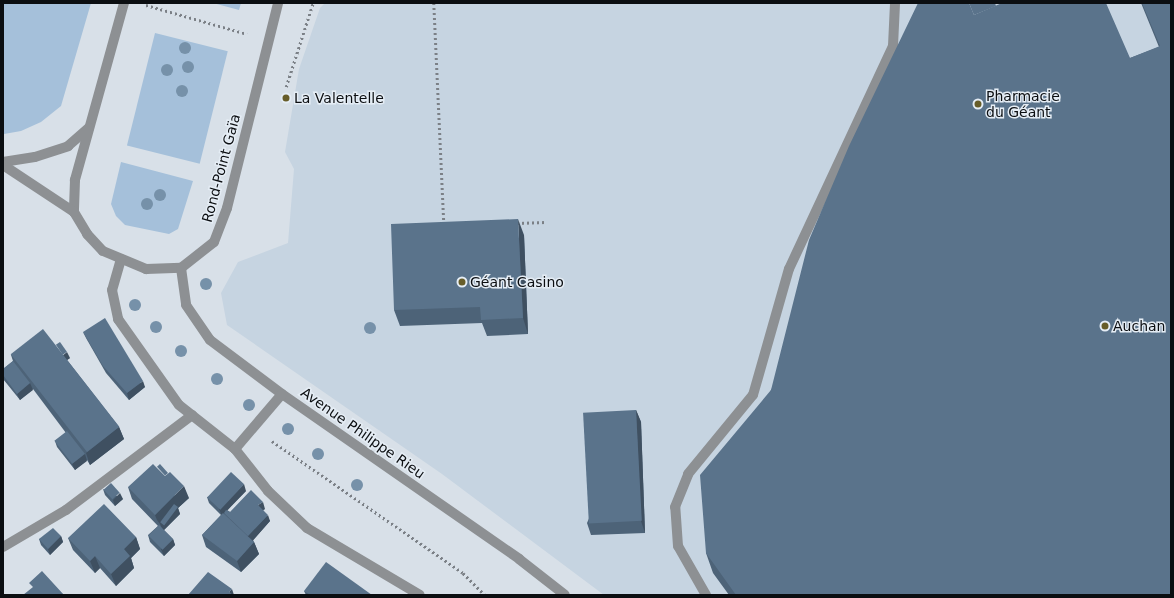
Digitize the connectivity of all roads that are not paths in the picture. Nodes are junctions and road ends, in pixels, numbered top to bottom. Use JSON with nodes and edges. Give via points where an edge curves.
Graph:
{"nodes":[{"id":1,"x":124,"y":3,"type":"edge"},
{"id":2,"x":278,"y":3,"type":"edge"},
{"id":3,"x":895,"y":3,"type":"edge"},
{"id":4,"x":90,"y":128,"type":"junction"},
{"id":5,"x":3,"y":162,"type":"edge"},
{"id":6,"x":3,"y":165,"type":"edge"},
{"id":7,"x":74,"y":212,"type":"junction"},
{"id":8,"x":121,"y":259,"type":"junction"},
{"id":9,"x":181,"y":268,"type":"junction"},
{"id":10,"x":282,"y":394,"type":"junction"},
{"id":11,"x":192,"y":415,"type":"junction"},
{"id":12,"x":235,"y":449,"type":"junction"},
{"id":13,"x":3,"y":547,"type":"edge"},
{"id":14,"x":420,"y":595,"type":"edge"},
{"id":15,"x":564,"y":595,"type":"edge"},
{"id":16,"x":706,"y":595,"type":"edge"}],
"edges":[{"from":1,"to":4,"type":"street"},
{"from":2,"to":9,"type":"street","name":"Rond-Point Gaïa","via":[[227,208],[214,242]]},
{"from":3,"to":16,"type":"street","via":[[893,46],[789,269],[753,394],[688,474],[676,507],[678,546]]},
{"from":4,"to":5,"type":"street","via":[[68,146],[35,157]]},
{"from":4,"to":7,"type":"street","via":[[75,180]]},
{"from":6,"to":7,"type":"street"},
{"from":7,"to":8,"type":"street","via":[[87,234],[103,251]]},
{"from":8,"to":9,"type":"street","via":[[146,269]]},
{"from":8,"to":11,"type":"street","via":[[112,290],[118,319],[179,405]]},
{"from":9,"to":10,"type":"street","name":"Avenue Philippe Rieu","via":[[186,305],[210,340]]},
{"from":10,"to":12,"type":"street"},
{"from":10,"to":15,"type":"street","name":"Avenue Philippe Rieu","via":[[519,559]]},
{"from":11,"to":12,"type":"street"},
{"from":11,"to":13,"type":"street","via":[[66,510]]},
{"from":12,"to":14,"type":"street","via":[[268,491],[306,528]]}]}
